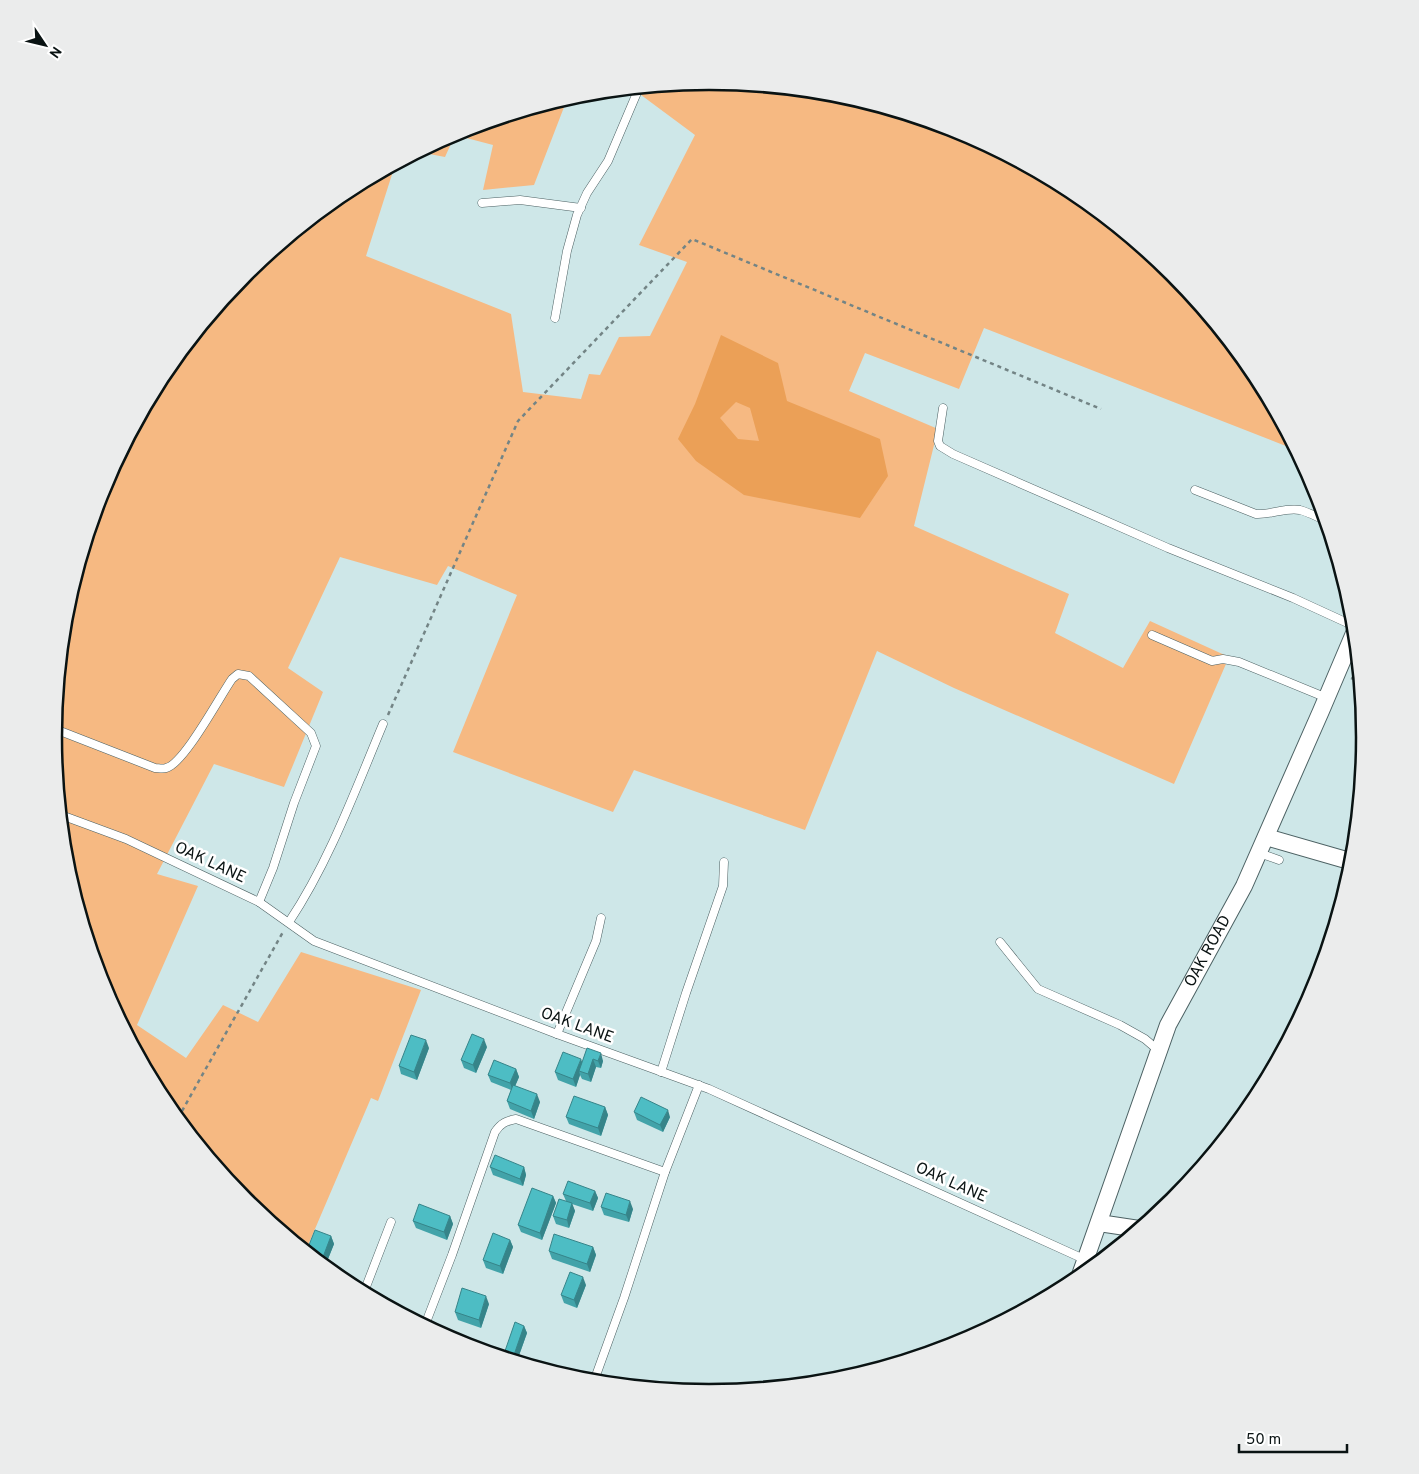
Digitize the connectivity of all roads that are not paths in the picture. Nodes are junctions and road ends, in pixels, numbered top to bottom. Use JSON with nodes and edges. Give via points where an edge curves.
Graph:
{"nodes":[{"id":1,"x":636,"y":95,"type":"edge"},
{"id":2,"x":482,"y":203,"type":"dead end"},
{"id":3,"x":580,"y":208,"type":"junction"},
{"id":4,"x":555,"y":318,"type":"dead end"},
{"id":5,"x":943,"y":408,"type":"dead end"},
{"id":6,"x":1195,"y":490,"type":"dead end"},
{"id":7,"x":1318,"y":518,"type":"edge"},
{"id":8,"x":1346,"y":622,"type":"edge"},
{"id":9,"x":1152,"y":635,"type":"dead end"},
{"id":10,"x":1350,"y":644,"type":"edge"},
{"id":11,"x":1327,"y":698,"type":"junction"},
{"id":12,"x":383,"y":724,"type":"road end"},
{"id":13,"x":62,"y":732,"type":"edge"},
{"id":14,"x":68,"y":817,"type":"edge"},
{"id":15,"x":1266,"y":837,"type":"junction"},
{"id":16,"x":1259,"y":853,"type":"junction"},
{"id":17,"x":1279,"y":860,"type":"dead end"},
{"id":18,"x":1345,"y":860,"type":"edge"},
{"id":19,"x":724,"y":862,"type":"dead end"},
{"id":20,"x":259,"y":902,"type":"junction"},
{"id":21,"x":601,"y":918,"type":"dead end"},
{"id":22,"x":289,"y":922,"type":"junction"},
{"id":23,"x":1000,"y":942,"type":"dead end"},
{"id":24,"x":557,"y":1034,"type":"junction"},
{"id":25,"x":1159,"y":1051,"type":"junction"},
{"id":26,"x":661,"y":1072,"type":"junction"},
{"id":27,"x":699,"y":1085,"type":"junction"},
{"id":28,"x":665,"y":1172,"type":"junction"},
{"id":29,"x":391,"y":1222,"type":"dead end"},
{"id":30,"x":1099,"y":1223,"type":"junction"},
{"id":31,"x":1130,"y":1228,"type":"edge"},
{"id":32,"x":1086,"y":1260,"type":"junction"},
{"id":33,"x":1085,"y":1264,"type":"edge"},
{"id":34,"x":367,"y":1285,"type":"edge"},
{"id":35,"x":427,"y":1319,"type":"edge"},
{"id":36,"x":597,"y":1374,"type":"edge"}],
"edges":[{"from":1,"to":3,"type":"lane","via":[[608,161]]},
{"from":2,"to":3,"type":"lane","via":[[520,200]]},
{"from":3,"to":4,"type":"lane","via":[[567,251]]},
{"from":5,"to":8,"type":"lane","via":[[938,441],[953,454]]},
{"from":6,"to":7,"type":"lane","via":[[1256,514],[1299,510]]},
{"from":9,"to":11,"type":"lane","via":[[1212,661],[1239,662]]},
{"from":10,"to":11,"type":"street","name":"OAK ROAD"},
{"from":11,"to":15,"type":"street","name":"OAK ROAD"},
{"from":12,"to":22,"type":"lane","via":[[329,850]]},
{"from":13,"to":20,"type":"lane","via":[[155,768],[166,768],[177,762],[190,746],[232,679],[238,674],[249,676],[311,733],[316,746]]},
{"from":14,"to":20,"type":"lane","name":"OAK LANE","via":[[126,839]]},
{"from":15,"to":16,"type":"street","name":"OAK ROAD"},
{"from":15,"to":18,"type":"street"},
{"from":16,"to":17,"type":"lane"},
{"from":16,"to":25,"type":"street","name":"OAK ROAD","via":[[1168,1025]]},
{"from":19,"to":26,"type":"lane","via":[[723,886]]},
{"from":20,"to":22,"type":"lane","name":"OAK LANE"},
{"from":21,"to":24,"type":"lane","via":[[596,941]]},
{"from":22,"to":24,"type":"lane","name":"OAK LANE","via":[[314,941]]},
{"from":23,"to":25,"type":"lane","via":[[1038,989],[1120,1025]]},
{"from":24,"to":26,"type":"lane","name":"OAK LANE"},
{"from":25,"to":30,"type":"street","name":"OAK ROAD"},
{"from":26,"to":27,"type":"lane","name":"OAK LANE"},
{"from":27,"to":28,"type":"lane"},
{"from":27,"to":32,"type":"lane","name":"OAK LANE"},
{"from":28,"to":35,"type":"lane","via":[[516,1119],[506,1120],[495,1132]]},
{"from":28,"to":36,"type":"lane"},
{"from":29,"to":34,"type":"lane"},
{"from":30,"to":31,"type":"street"},
{"from":30,"to":32,"type":"street","name":"OAK ROAD"},
{"from":32,"to":33,"type":"street","name":"OAK ROAD"}]}
